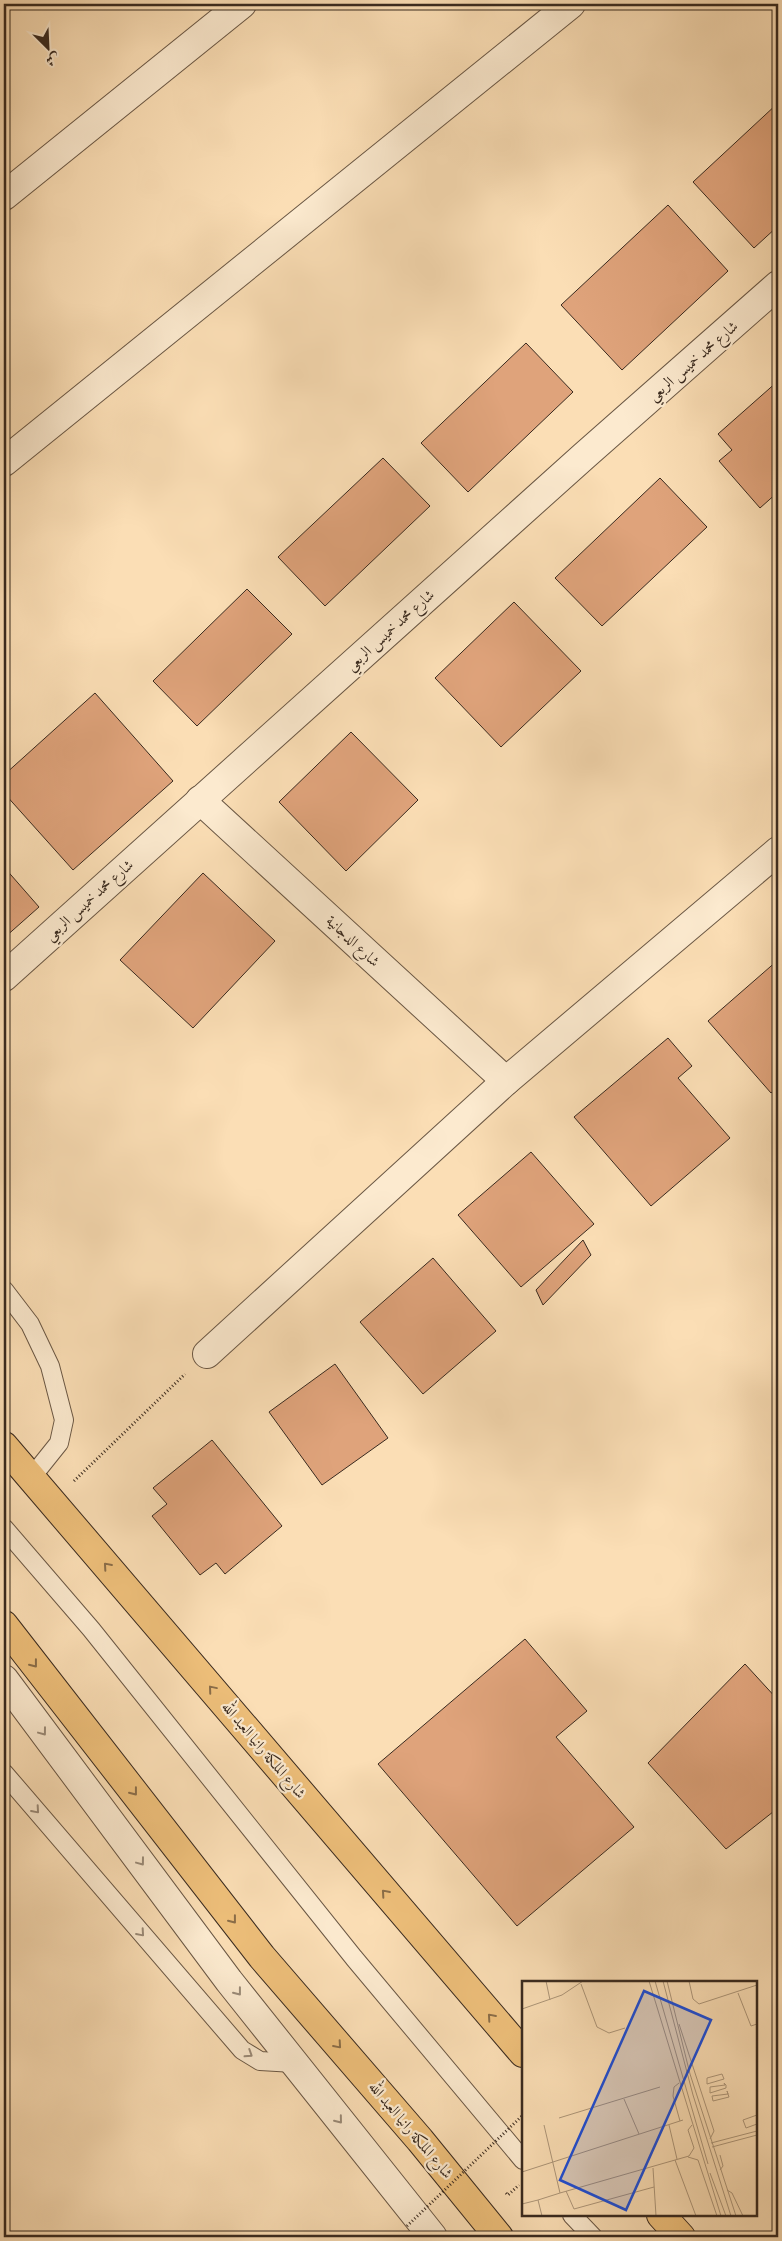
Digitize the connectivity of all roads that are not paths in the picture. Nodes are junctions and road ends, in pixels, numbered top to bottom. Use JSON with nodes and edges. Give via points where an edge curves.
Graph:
{"nodes":[{"id":1,"x":242,"y":4,"type":"edge"},
{"id":2,"x":571,"y":4,"type":"edge"},
{"id":3,"x":4,"y":196,"type":"edge"},
{"id":4,"x":778,"y":285,"type":"edge"},
{"id":5,"x":4,"y":462,"type":"edge"},
{"id":6,"x":200,"y":800,"type":"junction"},
{"id":7,"x":778,"y":852,"type":"edge"},
{"id":8,"x":4,"y":976,"type":"edge"},
{"id":9,"x":506,"y":1081,"type":"junction"},
{"id":10,"x":4,"y":1290,"type":"edge"},
{"id":11,"x":207,"y":1354,"type":"road end"},
{"id":12,"x":4,"y":1446,"type":"edge"},
{"id":13,"x":31,"y":1478,"type":"junction"},
{"id":14,"x":4,"y":1528,"type":"edge"},
{"id":15,"x":4,"y":1626,"type":"edge"},
{"id":16,"x":4,"y":1679,"type":"edge"},
{"id":17,"x":4,"y":1773,"type":"edge"},
{"id":18,"x":522,"y":2053,"type":"edge"},
{"id":19,"x":294,"y":2063,"type":"junction"},
{"id":20,"x":522,"y":2159,"type":"edge"},
{"id":21,"x":573,"y":2216,"type":"edge"},
{"id":22,"x":663,"y":2216,"type":"edge"},
{"id":23,"x":433,"y":2237,"type":"edge"},
{"id":24,"x":499,"y":2237,"type":"edge"},
{"id":25,"x":593,"y":2237,"type":"edge"},
{"id":26,"x":681,"y":2237,"type":"edge"}],
"edges":[{"from":1,"to":3,"type":"street"},
{"from":2,"to":5,"type":"street"},
{"from":4,"to":6,"type":"street","name":"شارع محمد خميس الربعي"},
{"from":6,"to":8,"type":"street","name":"شارع محمد خميس الربعي"},
{"from":6,"to":9,"type":"street","name":"شارع الدجانية"},
{"from":7,"to":9,"type":"street"},
{"from":9,"to":11,"type":"street"},
{"from":10,"to":13,"type":"lane","via":[[30,1324],[50,1366],[64,1420],[58,1443]]},
{"from":12,"to":13,"type":"main road","name":"شارع الملكة رانيا العبد الله"},
{"from":18,"to":13,"type":"main road","name":"شارع الملكة رانيا العبد الله","one_way":true},
{"from":14,"to":20,"type":"lane","via":[[91,1629],[354,1958]]},
{"from":15,"to":24,"type":"main road","name":"شارع الملكة رانيا العبد الله","one_way":true,"via":[[262,1957]]},
{"from":16,"to":19,"type":"street","one_way":true},
{"from":17,"to":19,"type":"lane","one_way":true,"via":[[242,2050],[260,2061]]},
{"from":19,"to":23,"type":"street","one_way":true},
{"from":21,"to":25,"type":"lane"},
{"from":22,"to":26,"type":"main road"}]}
